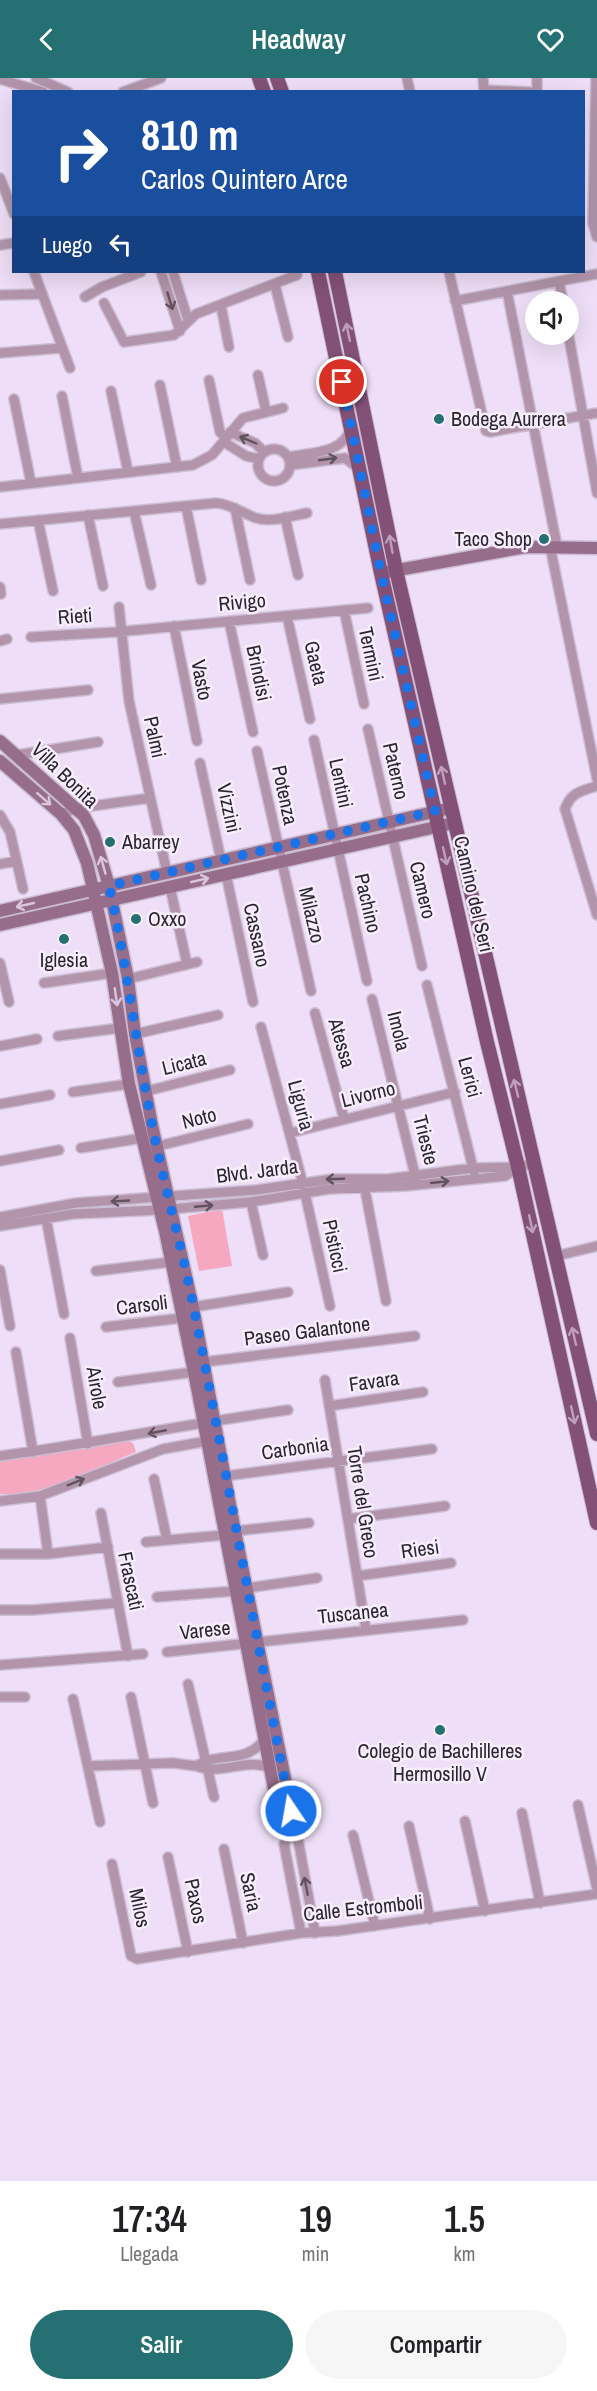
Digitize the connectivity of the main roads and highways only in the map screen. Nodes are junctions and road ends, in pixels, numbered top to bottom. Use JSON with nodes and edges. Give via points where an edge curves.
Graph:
{"nodes":[{"id":1,"x":318,"y":273,"type":"edge"},
{"id":2,"x":335,"y":273,"type":"edge"},
{"id":3,"x":488,"y":1042,"type":"junction"},
{"id":4,"x":507,"y":1052,"type":"junction"},
{"id":5,"x":597,"y":1434,"type":"edge"},
{"id":6,"x":596,"y":1519,"type":"edge"}],
"edges":[{"from":1,"to":3,"type":"main road","name":"Camino del Seri","one_way":true,"via":[[381,573]]},
{"from":4,"to":2,"type":"main road","name":"Camino del Seri","one_way":true,"via":[[396,570]]},
{"from":3,"to":4,"type":"main road"},
{"from":3,"to":6,"type":"main road","name":"Camino del Seri","one_way":true},
{"from":5,"to":4,"type":"main road","name":"Camino del Seri","one_way":true}]}
